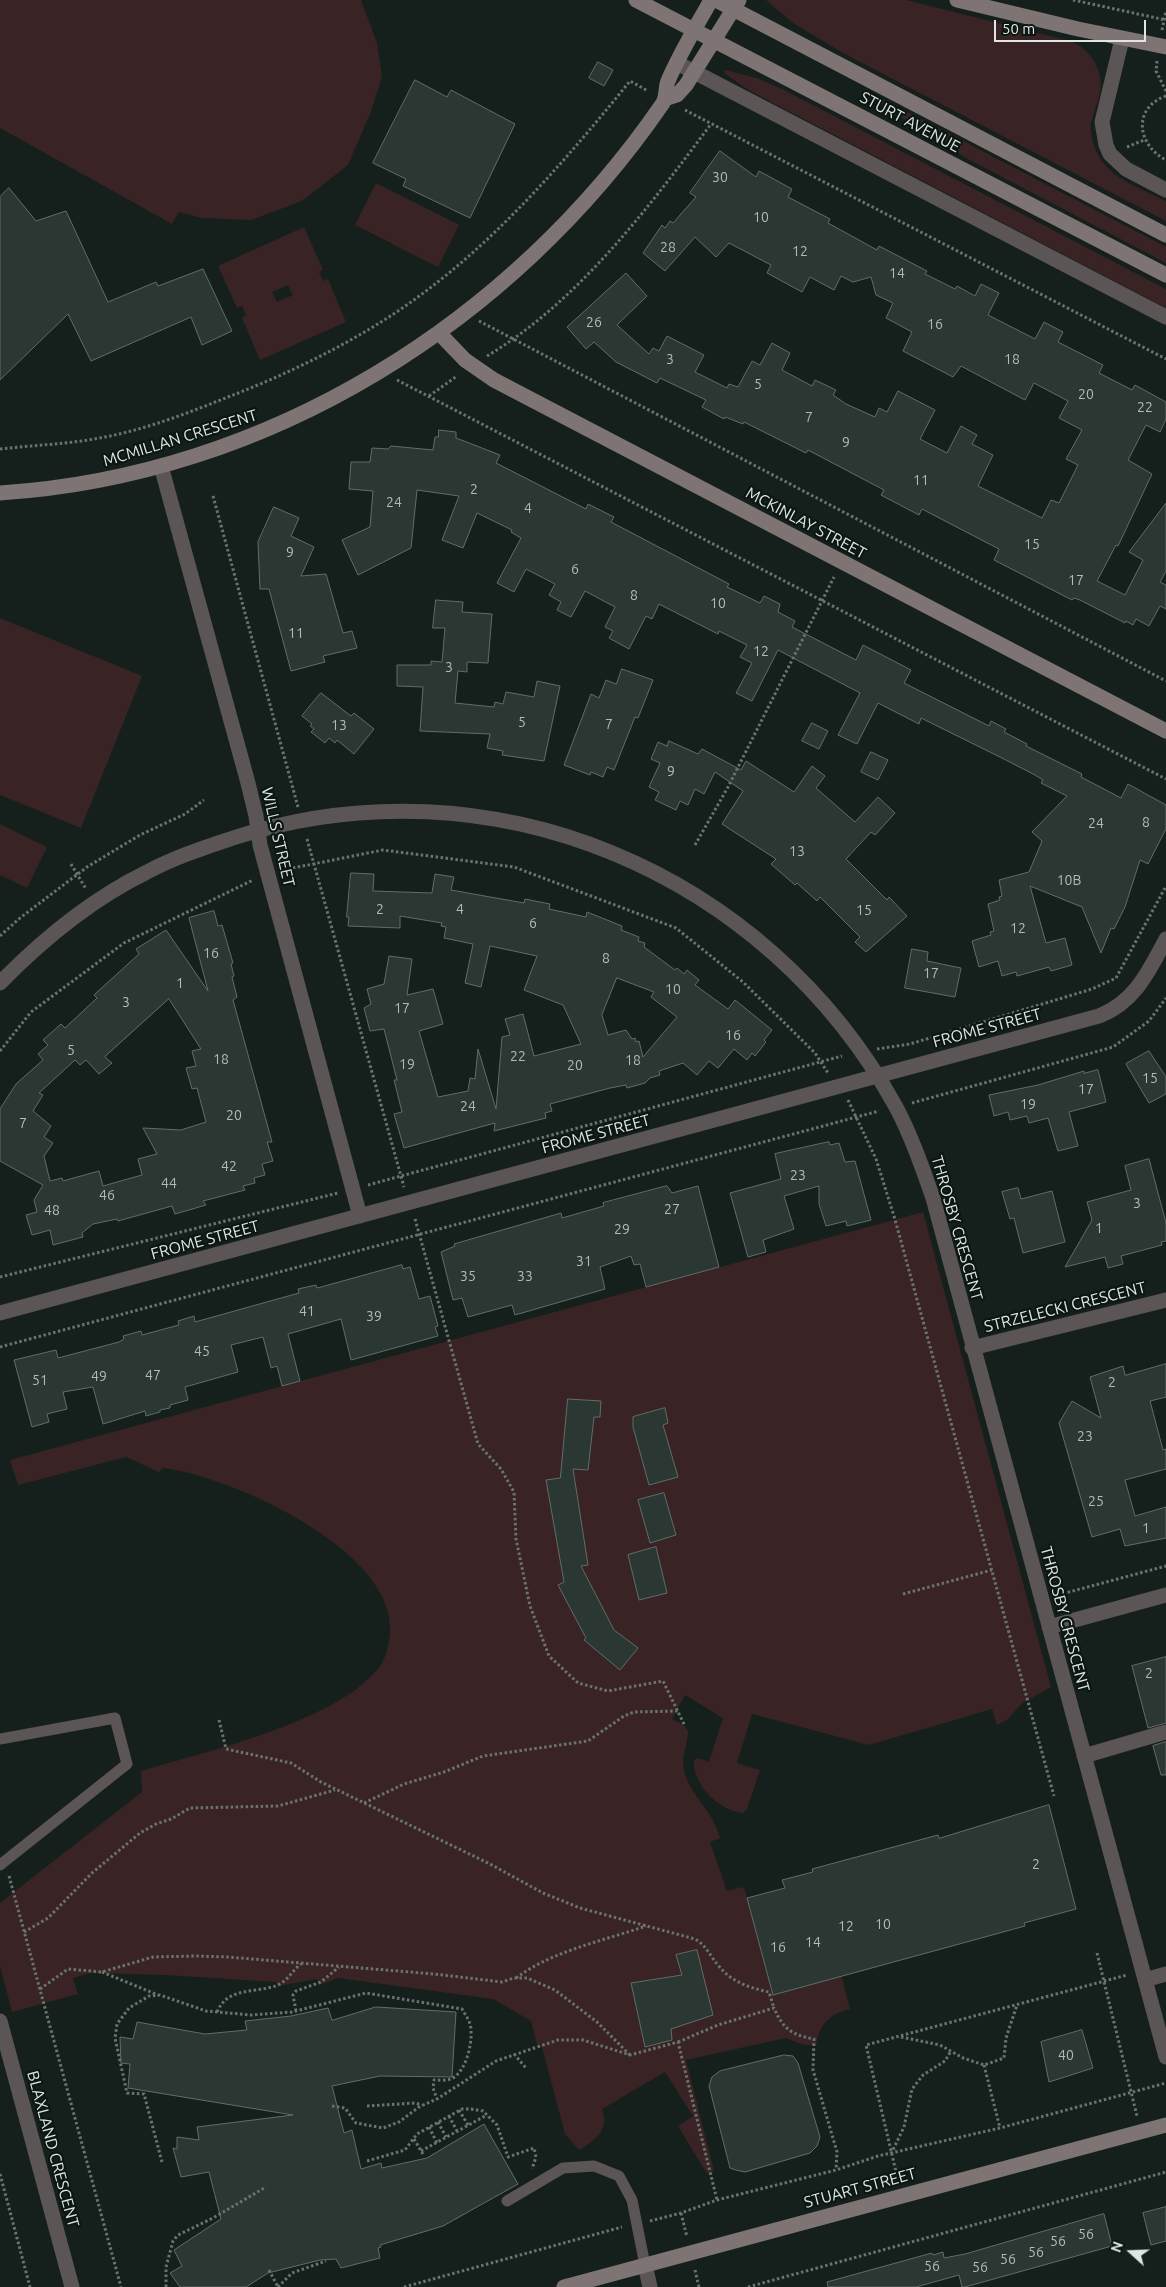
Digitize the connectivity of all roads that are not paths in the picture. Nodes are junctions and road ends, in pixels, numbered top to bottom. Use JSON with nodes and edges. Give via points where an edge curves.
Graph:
{"nodes":[{"id":1,"x":636,"y":0,"type":"edge"},
{"id":2,"x":711,"y":0,"type":"edge"},
{"id":3,"x":716,"y":0,"type":"edge"},
{"id":4,"x":957,"y":0,"type":"edge"},
{"id":5,"x":737,"y":5,"type":"edge"},
{"id":6,"x":695,"y":29,"type":"junction"},
{"id":7,"x":1122,"y":39,"type":"junction"},
{"id":8,"x":716,"y":40,"type":"junction"},
{"id":9,"x":1166,"y":47,"type":"edge"},
{"id":10,"x":677,"y":63,"type":"junction"},
{"id":11,"x":696,"y":73,"type":"junction"},
{"id":12,"x":665,"y":99,"type":"junction"},
{"id":13,"x":1166,"y":190,"type":"edge"},
{"id":14,"x":1166,"y":235,"type":"edge"},
{"id":15,"x":1166,"y":275,"type":"edge"},
{"id":16,"x":1166,"y":317,"type":"edge"},
{"id":17,"x":439,"y":333,"type":"junction"},
{"id":18,"x":161,"y":466,"type":"junction"},
{"id":19,"x":0,"y":493,"type":"edge"},
{"id":20,"x":1166,"y":731,"type":"edge"},
{"id":21,"x":258,"y":830,"type":"junction"},
{"id":22,"x":1166,"y":939,"type":"edge"},
{"id":23,"x":0,"y":983,"type":"edge"},
{"id":24,"x":877,"y":1076,"type":"junction"},
{"id":25,"x":360,"y":1216,"type":"junction"},
{"id":26,"x":1166,"y":1300,"type":"edge"},
{"id":27,"x":0,"y":1313,"type":"edge"},
{"id":28,"x":972,"y":1348,"type":"junction"},
{"id":29,"x":1166,"y":1595,"type":"edge"},
{"id":30,"x":1049,"y":1627,"type":"junction"},
{"id":31,"x":1166,"y":1732,"type":"edge"},
{"id":32,"x":0,"y":1739,"type":"edge"},
{"id":33,"x":1084,"y":1756,"type":"junction"},
{"id":34,"x":3,"y":1863,"type":"edge"},
{"id":35,"x":1166,"y":1974,"type":"edge"},
{"id":36,"x":1144,"y":1976,"type":"junction"},
{"id":37,"x":0,"y":2021,"type":"edge"},
{"id":38,"x":5,"y":2057,"type":"edge"},
{"id":39,"x":1166,"y":2057,"type":"edge"},
{"id":40,"x":1166,"y":2125,"type":"edge"},
{"id":41,"x":507,"y":2201,"type":"dead end"},
{"id":42,"x":645,"y":2265,"type":"junction"},
{"id":43,"x":72,"y":2287,"type":"edge"},
{"id":44,"x":564,"y":2287,"type":"edge"},
{"id":45,"x":650,"y":2287,"type":"edge"}],
"edges":[{"from":1,"to":6,"type":"street","name":"STURT AVENUE"},
{"from":2,"to":6,"type":"street","name":"MCMILLAN CRESCENT"},
{"from":3,"to":5,"type":"street","name":"STURT AVENUE"},
{"from":4,"to":7,"type":"street"},
{"from":5,"to":8,"type":"street","name":"MCMILLAN CRESCENT"},
{"from":5,"to":14,"type":"street","name":"STURT AVENUE"},
{"from":6,"to":8,"type":"street","name":"STURT AVENUE"},
{"from":6,"to":10,"type":"street","name":"MCMILLAN CRESCENT"},
{"from":7,"to":9,"type":"street"},
{"from":7,"to":13,"type":"street","via":[[1102,122],[1106,145],[1110,154],[1126,169]]},
{"from":8,"to":11,"type":"street","name":"MCMILLAN CRESCENT"},
{"from":8,"to":15,"type":"street","name":"STURT AVENUE"},
{"from":10,"to":11,"type":"street"},
{"from":10,"to":12,"type":"street","name":"MCMILLAN CRESCENT","via":[[667,84]]},
{"from":11,"to":12,"type":"street","name":"MCMILLAN CRESCENT","via":[[679,93]]},
{"from":11,"to":16,"type":"street"},
{"from":12,"to":17,"type":"street","name":"MCMILLAN CRESCENT","via":[[580,208],[515,272]]},
{"from":17,"to":18,"type":"street","name":"MCMILLAN CRESCENT","via":[[381,371],[318,406],[234,442]]},
{"from":17,"to":20,"type":"street","name":"MCKINLAY STREET","via":[[465,360],[494,380]]},
{"from":18,"to":19,"type":"street","name":"MCMILLAN CRESCENT","via":[[93,482]]},
{"from":18,"to":21,"type":"street","name":"WILLS STREET"},
{"from":21,"to":23,"type":"street","via":[[200,849],[132,880],[59,929]]},
{"from":21,"to":24,"type":"street","name":"THROSBY CRESCENT","via":[[329,815],[414,811],[502,821],[597,846],[675,882],[744,928],[796,973]]},
{"from":21,"to":25,"type":"street","name":"WILLS STREET"},
{"from":22,"to":24,"type":"street","name":"FROME STREET","via":[[1140,985],[1128,999],[1109,1012]]},
{"from":24,"to":25,"type":"street","name":"FROME STREET"},
{"from":24,"to":28,"type":"street","name":"THROSBY CRESCENT","via":[[896,1107],[933,1198]]},
{"from":25,"to":27,"type":"street","name":"FROME STREET"},
{"from":26,"to":28,"type":"street","name":"STRZELECKI CRESCENT"},
{"from":28,"to":30,"type":"street","name":"THROSBY CRESCENT"},
{"from":29,"to":30,"type":"street"},
{"from":30,"to":33,"type":"street","name":"THROSBY CRESCENT"},
{"from":31,"to":33,"type":"street"},
{"from":32,"to":34,"type":"lane","via":[[115,1718],[127,1764]]},
{"from":33,"to":36,"type":"street","name":"THROSBY CRESCENT"},
{"from":35,"to":36,"type":"street"},
{"from":36,"to":39,"type":"street","name":"THROSBY CRESCENT"},
{"from":37,"to":38,"type":"street","name":"BLAXLAND CRESCENT"},
{"from":38,"to":43,"type":"street","name":"BLAXLAND CRESCENT"},
{"from":40,"to":42,"type":"street","name":"STUART STREET"},
{"from":41,"to":42,"type":"lane","via":[[563,2168],[594,2166],[619,2176],[632,2200]]},
{"from":42,"to":44,"type":"street","name":"STUART STREET"},
{"from":42,"to":45,"type":"street"}]}
